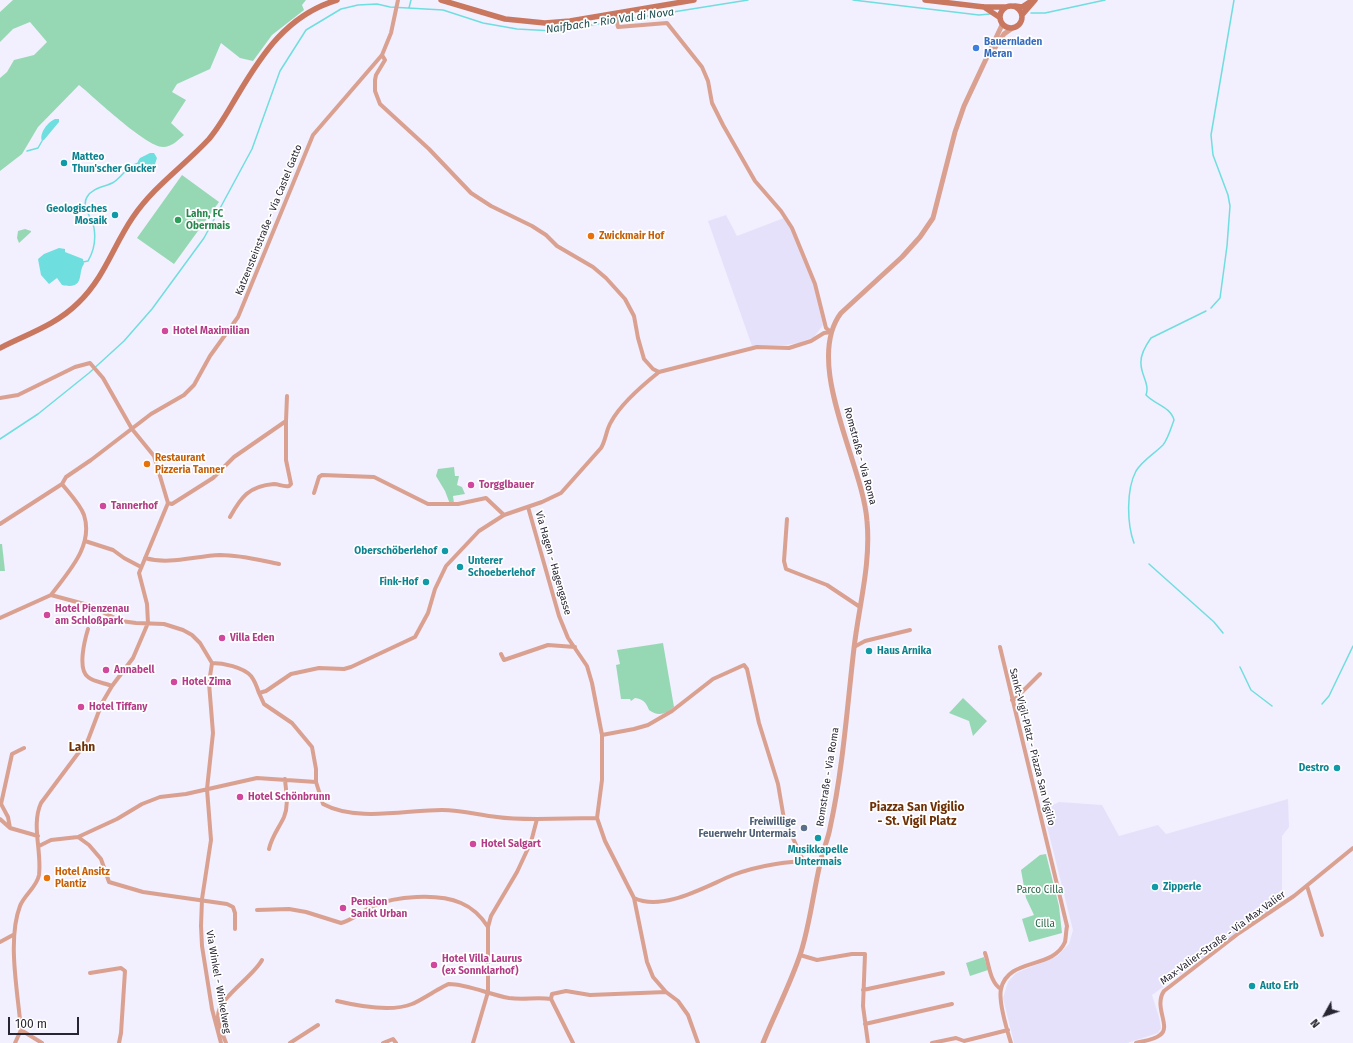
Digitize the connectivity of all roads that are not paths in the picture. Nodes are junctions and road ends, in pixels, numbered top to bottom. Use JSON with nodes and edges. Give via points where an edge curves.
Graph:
{"nodes":[{"id":1,"x":337,"y":0,"type":"edge"},
{"id":2,"x":441,"y":0,"type":"edge"},
{"id":3,"x":694,"y":0,"type":"edge"},
{"id":4,"x":925,"y":0,"type":"edge"},
{"id":5,"x":1034,"y":0,"type":"edge"},
{"id":6,"x":398,"y":2,"type":"edge"},
{"id":7,"x":984,"y":6,"type":"junction"},
{"id":8,"x":1006,"y":6,"type":"junction"},
{"id":9,"x":1015,"y":6,"type":"junction"},
{"id":10,"x":615,"y":15,"type":"junction"},
{"id":11,"x":1022,"y":15,"type":"junction"},
{"id":12,"x":999,"y":17,"type":"junction"},
{"id":13,"x":1002,"y":25,"type":"junction"},
{"id":14,"x":1011,"y":29,"type":"junction"},
{"id":15,"x":382,"y":55,"type":"junction"},
{"id":16,"x":988,"y":56,"type":"junction"},
{"id":17,"x":831,"y":332,"type":"junction"},
{"id":18,"x":0,"y":348,"type":"edge"},
{"id":19,"x":659,"y":372,"type":"junction"},
{"id":20,"x":287,"y":396,"type":"dead end"},
{"id":21,"x":0,"y":398,"type":"edge"},
{"id":22,"x":286,"y":421,"type":"junction"},
{"id":23,"x":132,"y":429,"type":"junction"},
{"id":24,"x":62,"y":484,"type":"junction"},
{"id":25,"x":314,"y":493,"type":"dead end"},
{"id":26,"x":168,"y":503,"type":"junction"},
{"id":27,"x":528,"y":507,"type":"junction"},
{"id":28,"x":504,"y":515,"type":"junction"},
{"id":29,"x":230,"y":517,"type":"dead end"},
{"id":30,"x":787,"y":520,"type":"dead end"},
{"id":31,"x":0,"y":524,"type":"edge"},
{"id":32,"x":85,"y":541,"type":"junction"},
{"id":33,"x":145,"y":558,"type":"junction"},
{"id":34,"x":279,"y":564,"type":"dead end"},
{"id":35,"x":141,"y":567,"type":"junction"},
{"id":36,"x":51,"y":595,"type":"junction"},
{"id":37,"x":860,"y":607,"type":"junction"},
{"id":38,"x":0,"y":618,"type":"edge"},
{"id":39,"x":148,"y":623,"type":"junction"},
{"id":40,"x":88,"y":629,"type":"dead end"},
{"id":41,"x":910,"y":630,"type":"dead end"},
{"id":42,"x":857,"y":646,"type":"junction"},
{"id":43,"x":575,"y":647,"type":"junction"},
{"id":44,"x":1000,"y":647,"type":"dead end"},
{"id":45,"x":501,"y":654,"type":"dead end"},
{"id":46,"x":212,"y":663,"type":"junction"},
{"id":47,"x":1040,"y":674,"type":"dead end"},
{"id":48,"x":112,"y":686,"type":"junction"},
{"id":49,"x":259,"y":693,"type":"junction"},
{"id":50,"x":1012,"y":700,"type":"junction"},
{"id":51,"x":602,"y":735,"type":"junction"},
{"id":52,"x":24,"y":748,"type":"dead end"},
{"id":53,"x":285,"y":779,"type":"junction"},
{"id":54,"x":316,"y":782,"type":"junction"},
{"id":55,"x":207,"y":789,"type":"junction"},
{"id":56,"x":0,"y":818,"type":"edge"},
{"id":57,"x":597,"y":818,"type":"junction"},
{"id":58,"x":537,"y":819,"type":"junction"},
{"id":59,"x":10,"y":828,"type":"junction"},
{"id":60,"x":38,"y":836,"type":"junction"},
{"id":61,"x":78,"y":837,"type":"junction"},
{"id":62,"x":39,"y":846,"type":"junction"},
{"id":63,"x":1353,"y":848,"type":"edge"},
{"id":64,"x":270,"y":849,"type":"dead end"},
{"id":65,"x":803,"y":860,"type":"junction"},
{"id":66,"x":820,"y":862,"type":"junction"},
{"id":67,"x":1307,"y":886,"type":"junction"},
{"id":68,"x":634,"y":898,"type":"junction"},
{"id":69,"x":202,"y":900,"type":"junction"},
{"id":70,"x":257,"y":910,"type":"dead end"},
{"id":71,"x":488,"y":927,"type":"junction"},
{"id":72,"x":235,"y":930,"type":"dead end"},
{"id":73,"x":13,"y":934,"type":"junction"},
{"id":74,"x":1322,"y":935,"type":"dead end"},
{"id":75,"x":0,"y":942,"type":"edge"},
{"id":76,"x":985,"y":953,"type":"dead end"},
{"id":77,"x":800,"y":955,"type":"junction"},
{"id":78,"x":262,"y":960,"type":"dead end"},
{"id":79,"x":943,"y":972,"type":"dead end"},
{"id":80,"x":90,"y":973,"type":"dead end"},
{"id":81,"x":1001,"y":989,"type":"junction"},
{"id":82,"x":863,"y":990,"type":"junction"},
{"id":83,"x":488,"y":992,"type":"junction"},
{"id":84,"x":666,"y":992,"type":"junction"},
{"id":85,"x":551,"y":999,"type":"junction"},
{"id":86,"x":336,"y":1001,"type":"dead end"},
{"id":87,"x":952,"y":1004,"type":"dead end"},
{"id":88,"x":865,"y":1024,"type":"junction"},
{"id":89,"x":318,"y":1025,"type":"dead end"},
{"id":90,"x":21,"y":1030,"type":"junction"},
{"id":91,"x":1008,"y":1030,"type":"junction"},
{"id":92,"x":15,"y":1043,"type":"edge"},
{"id":93,"x":42,"y":1043,"type":"edge"},
{"id":94,"x":119,"y":1043,"type":"edge"},
{"id":95,"x":221,"y":1043,"type":"edge"},
{"id":96,"x":226,"y":1043,"type":"edge"},
{"id":97,"x":290,"y":1043,"type":"edge"},
{"id":98,"x":383,"y":1043,"type":"edge"},
{"id":99,"x":396,"y":1043,"type":"edge"},
{"id":100,"x":473,"y":1043,"type":"edge"},
{"id":101,"x":573,"y":1043,"type":"edge"},
{"id":102,"x":698,"y":1043,"type":"edge"},
{"id":103,"x":763,"y":1043,"type":"edge"},
{"id":104,"x":868,"y":1043,"type":"edge"},
{"id":105,"x":932,"y":1043,"type":"edge"},
{"id":106,"x":1011,"y":1043,"type":"edge"},
{"id":107,"x":1136,"y":1043,"type":"edge"}],
"edges":[{"from":1,"to":18,"type":"main road","via":[[304,16],[275,38],[252,70],[222,122],[158,186],[132,218],[107,266],[91,290],[66,314]]},
{"from":2,"to":10,"type":"main road","via":[[493,16],[524,22],[556,23]]},
{"from":3,"to":10,"type":"main road"},
{"from":4,"to":7,"type":"main road"},
{"from":5,"to":9,"type":"main road","via":[[1022,6]]},
{"from":5,"to":11,"type":"main road"},
{"from":6,"to":15,"type":"street","name":"Katzensteinstraße - Via Castel Gatto","via":[[391,33]]},
{"from":7,"to":8,"type":"main road"},
{"from":7,"to":12,"type":"main road"},
{"from":8,"to":9,"type":"main road"},
{"from":8,"to":12,"type":"main road"},
{"from":9,"to":11,"type":"main road"},
{"from":10,"to":17,"type":"street","via":[[618,27],[667,23],[702,67],[708,80],[712,103],[723,125],[755,181],[792,228],[815,284],[826,328]]},
{"from":11,"to":14,"type":"main road","via":[[1018,26]]},
{"from":12,"to":13,"type":"main road"},
{"from":13,"to":14,"type":"main road"},
{"from":13,"to":16,"type":"street","name":"Romstraße - Via Roma"},
{"from":14,"to":16,"type":"street","name":"Romstraße - Via Roma","via":[[1004,34]]},
{"from":15,"to":19,"type":"street","via":[[384,60],[375,80],[375,91],[380,104],[429,149],[471,193],[532,226],[546,235],[556,246],[593,267],[606,278],[625,299],[634,316],[644,360]]},
{"from":15,"to":23,"type":"street","name":"Katzensteinstraße - Via Castel Gatto","via":[[313,135],[238,317],[210,356],[194,385],[184,395],[151,414]]},
{"from":16,"to":17,"type":"street","name":"Romstraße - Via Roma","via":[[964,106],[955,132],[933,218],[902,257],[841,313]]},
{"from":17,"to":19,"type":"street","via":[[789,348],[757,347]]},
{"from":17,"to":37,"type":"street","name":"Romstraße - Via Roma","via":[[830,378],[833,394],[863,494],[867,519],[868,562]]},
{"from":19,"to":27,"type":"street","via":[[611,421],[601,448],[565,488],[560,493]]},
{"from":20,"to":22,"type":"street"},
{"from":21,"to":23,"type":"street","via":[[10,398],[31,390],[87,363],[98,371]]},
{"from":22,"to":26,"type":"street","via":[[234,457],[212,478],[172,504]]},
{"from":22,"to":29,"type":"street","via":[[286,460],[291,484],[284,487],[276,484],[253,489],[242,497]]},
{"from":23,"to":24,"type":"street","name":"Katzensteinstraße - Via Castel Gatto","via":[[66,476]]},
{"from":23,"to":26,"type":"street","via":[[154,456]]},
{"from":24,"to":31,"type":"street","name":"Katzensteinstraße - Via Castel Gatto"},
{"from":24,"to":32,"type":"street","via":[[84,514]]},
{"from":25,"to":28,"type":"street","via":[[322,475],[374,477],[428,504],[458,504],[486,498]]},
{"from":26,"to":33,"type":"street"},
{"from":27,"to":28,"type":"street"},
{"from":27,"to":43,"type":"street","name":"Via Hagen - Hagengasse","via":[[559,616],[568,638]]},
{"from":28,"to":49,"type":"street","via":[[478,531],[446,566],[435,589],[428,613],[415,637],[351,667],[319,668],[292,674]]},
{"from":30,"to":37,"type":"street","via":[[784,561],[786,569],[827,585]]},
{"from":32,"to":35,"type":"street","via":[[113,550]]},
{"from":32,"to":36,"type":"street","via":[[78,558]]},
{"from":33,"to":34,"type":"street","via":[[156,561],[219,555],[243,556]]},
{"from":33,"to":35,"type":"street"},
{"from":35,"to":39,"type":"street","via":[[139,573]]},
{"from":36,"to":38,"type":"street"},
{"from":36,"to":39,"type":"street","via":[[88,605],[121,621]]},
{"from":37,"to":42,"type":"street","name":"Romstraße - Via Roma"},
{"from":39,"to":46,"type":"street","via":[[174,626],[192,635],[200,642]]},
{"from":39,"to":48,"type":"street","via":[[133,658]]},
{"from":40,"to":48,"type":"street","via":[[82,653],[85,673],[88,677]]},
{"from":41,"to":42,"type":"street","via":[[865,641]]},
{"from":42,"to":66,"type":"street","name":"Romstraße - Via Roma","via":[[830,828]]},
{"from":43,"to":45,"type":"street","via":[[548,645],[504,660]]},
{"from":43,"to":51,"type":"street","name":"Via Hagen - Hagengasse","via":[[587,666]]},
{"from":44,"to":50,"type":"street","name":"Sankt-Vigil-Platz - Piazza San Vigilio"},
{"from":46,"to":49,"type":"street","via":[[247,673]]},
{"from":46,"to":55,"type":"street","name":"Via Winkel - Winkelweg","via":[[209,683],[213,728]]},
{"from":47,"to":50,"type":"street"},
{"from":48,"to":60,"type":"street","via":[[102,703],[88,740],[41,803],[36,820]]},
{"from":49,"to":54,"type":"street","via":[[264,704],[292,723],[312,747]]},
{"from":50,"to":81,"type":"street","name":"Sankt-Vigil-Platz - Piazza San Vigilio","via":[[1067,926],[1065,942],[1054,955],[1014,971],[1005,980]]},
{"from":51,"to":57,"type":"street","name":"Via Hagen - Hagengasse","via":[[602,780]]},
{"from":51,"to":65,"type":"street","via":[[648,725],[672,711],[713,679],[744,665],[774,771],[784,819]]},
{"from":52,"to":59,"type":"street","via":[[12,754],[1,804]]},
{"from":53,"to":54,"type":"street"},
{"from":53,"to":55,"type":"street","via":[[256,778]]},
{"from":53,"to":64,"type":"street","via":[[287,801],[284,817],[275,831]]},
{"from":54,"to":58,"type":"street","via":[[323,804],[344,811],[374,814],[443,810],[498,818]]},
{"from":55,"to":61,"type":"street","via":[[154,798]]},
{"from":55,"to":69,"type":"street","name":"Via Winkel - Winkelweg","via":[[211,840]]},
{"from":56,"to":59,"type":"street"},
{"from":57,"to":58,"type":"street"},
{"from":57,"to":68,"type":"street","name":"Via Hagen - Hagengasse","via":[[604,841]]},
{"from":58,"to":71,"type":"street","via":[[522,860]]},
{"from":59,"to":60,"type":"street"},
{"from":60,"to":62,"type":"street"},
{"from":61,"to":62,"type":"street","via":[[51,840]]},
{"from":61,"to":69,"type":"street","via":[[101,859],[109,882],[143,892]]},
{"from":62,"to":73,"type":"street","via":[[39,877],[20,905]]},
{"from":63,"to":67,"type":"street","name":"Max-Valier-Straße - Via Max Valier"},
{"from":65,"to":66,"type":"street"},
{"from":65,"to":68,"type":"street","via":[[753,869],[703,889],[658,902]]},
{"from":66,"to":77,"type":"street","name":"Romstraße - Via Roma","via":[[812,915]]},
{"from":67,"to":74,"type":"street"},
{"from":67,"to":107,"type":"street","name":"Max-Valier-Straße - Via Max Valier","via":[[1239,933],[1164,991],[1159,1000],[1165,1027],[1163,1033]]},
{"from":68,"to":84,"type":"street","name":"Via Hagen - Hagengasse","via":[[646,962],[653,977]]},
{"from":69,"to":72,"type":"street","via":[[232,907],[235,913]]},
{"from":69,"to":95,"type":"street","name":"Via Winkel - Winkelweg","via":[[202,946],[212,1009]]},
{"from":70,"to":71,"type":"street","via":[[300,911],[341,923],[382,903],[410,897],[443,899],[460,902],[471,908]]},
{"from":71,"to":83,"type":"street"},
{"from":73,"to":75,"type":"street"},
{"from":73,"to":90,"type":"street"},
{"from":76,"to":81,"type":"street","via":[[993,980]]},
{"from":77,"to":82,"type":"street","via":[[816,960],[865,954]]},
{"from":77,"to":103,"type":"street","name":"Romstraße - Via Roma"},
{"from":78,"to":96,"type":"street","via":[[220,1009],[218,1016]]},
{"from":79,"to":82,"type":"street"},
{"from":80,"to":94,"type":"street","via":[[121,968],[125,971]]},
{"from":81,"to":91,"type":"street"},
{"from":82,"to":88,"type":"street"},
{"from":83,"to":85,"type":"street","via":[[524,1000]]},
{"from":83,"to":86,"type":"street","via":[[448,984],[412,1004],[399,1008]]},
{"from":83,"to":100,"type":"street"},
{"from":84,"to":85,"type":"street","via":[[590,995],[566,991],[552,994]]},
{"from":84,"to":102,"type":"street","name":"Via Hagen - Hagengasse","via":[[678,1001],[688,1014]]},
{"from":85,"to":101,"type":"street"},
{"from":87,"to":88,"type":"street"},
{"from":88,"to":104,"type":"street"},
{"from":89,"to":97,"type":"street"},
{"from":90,"to":92,"type":"street"},
{"from":90,"to":93,"type":"street"},
{"from":91,"to":105,"type":"street","via":[[964,1041],[956,1038]]},
{"from":91,"to":106,"type":"street"},
{"from":98,"to":99,"type":"street","via":[[393,1039]]}]}
